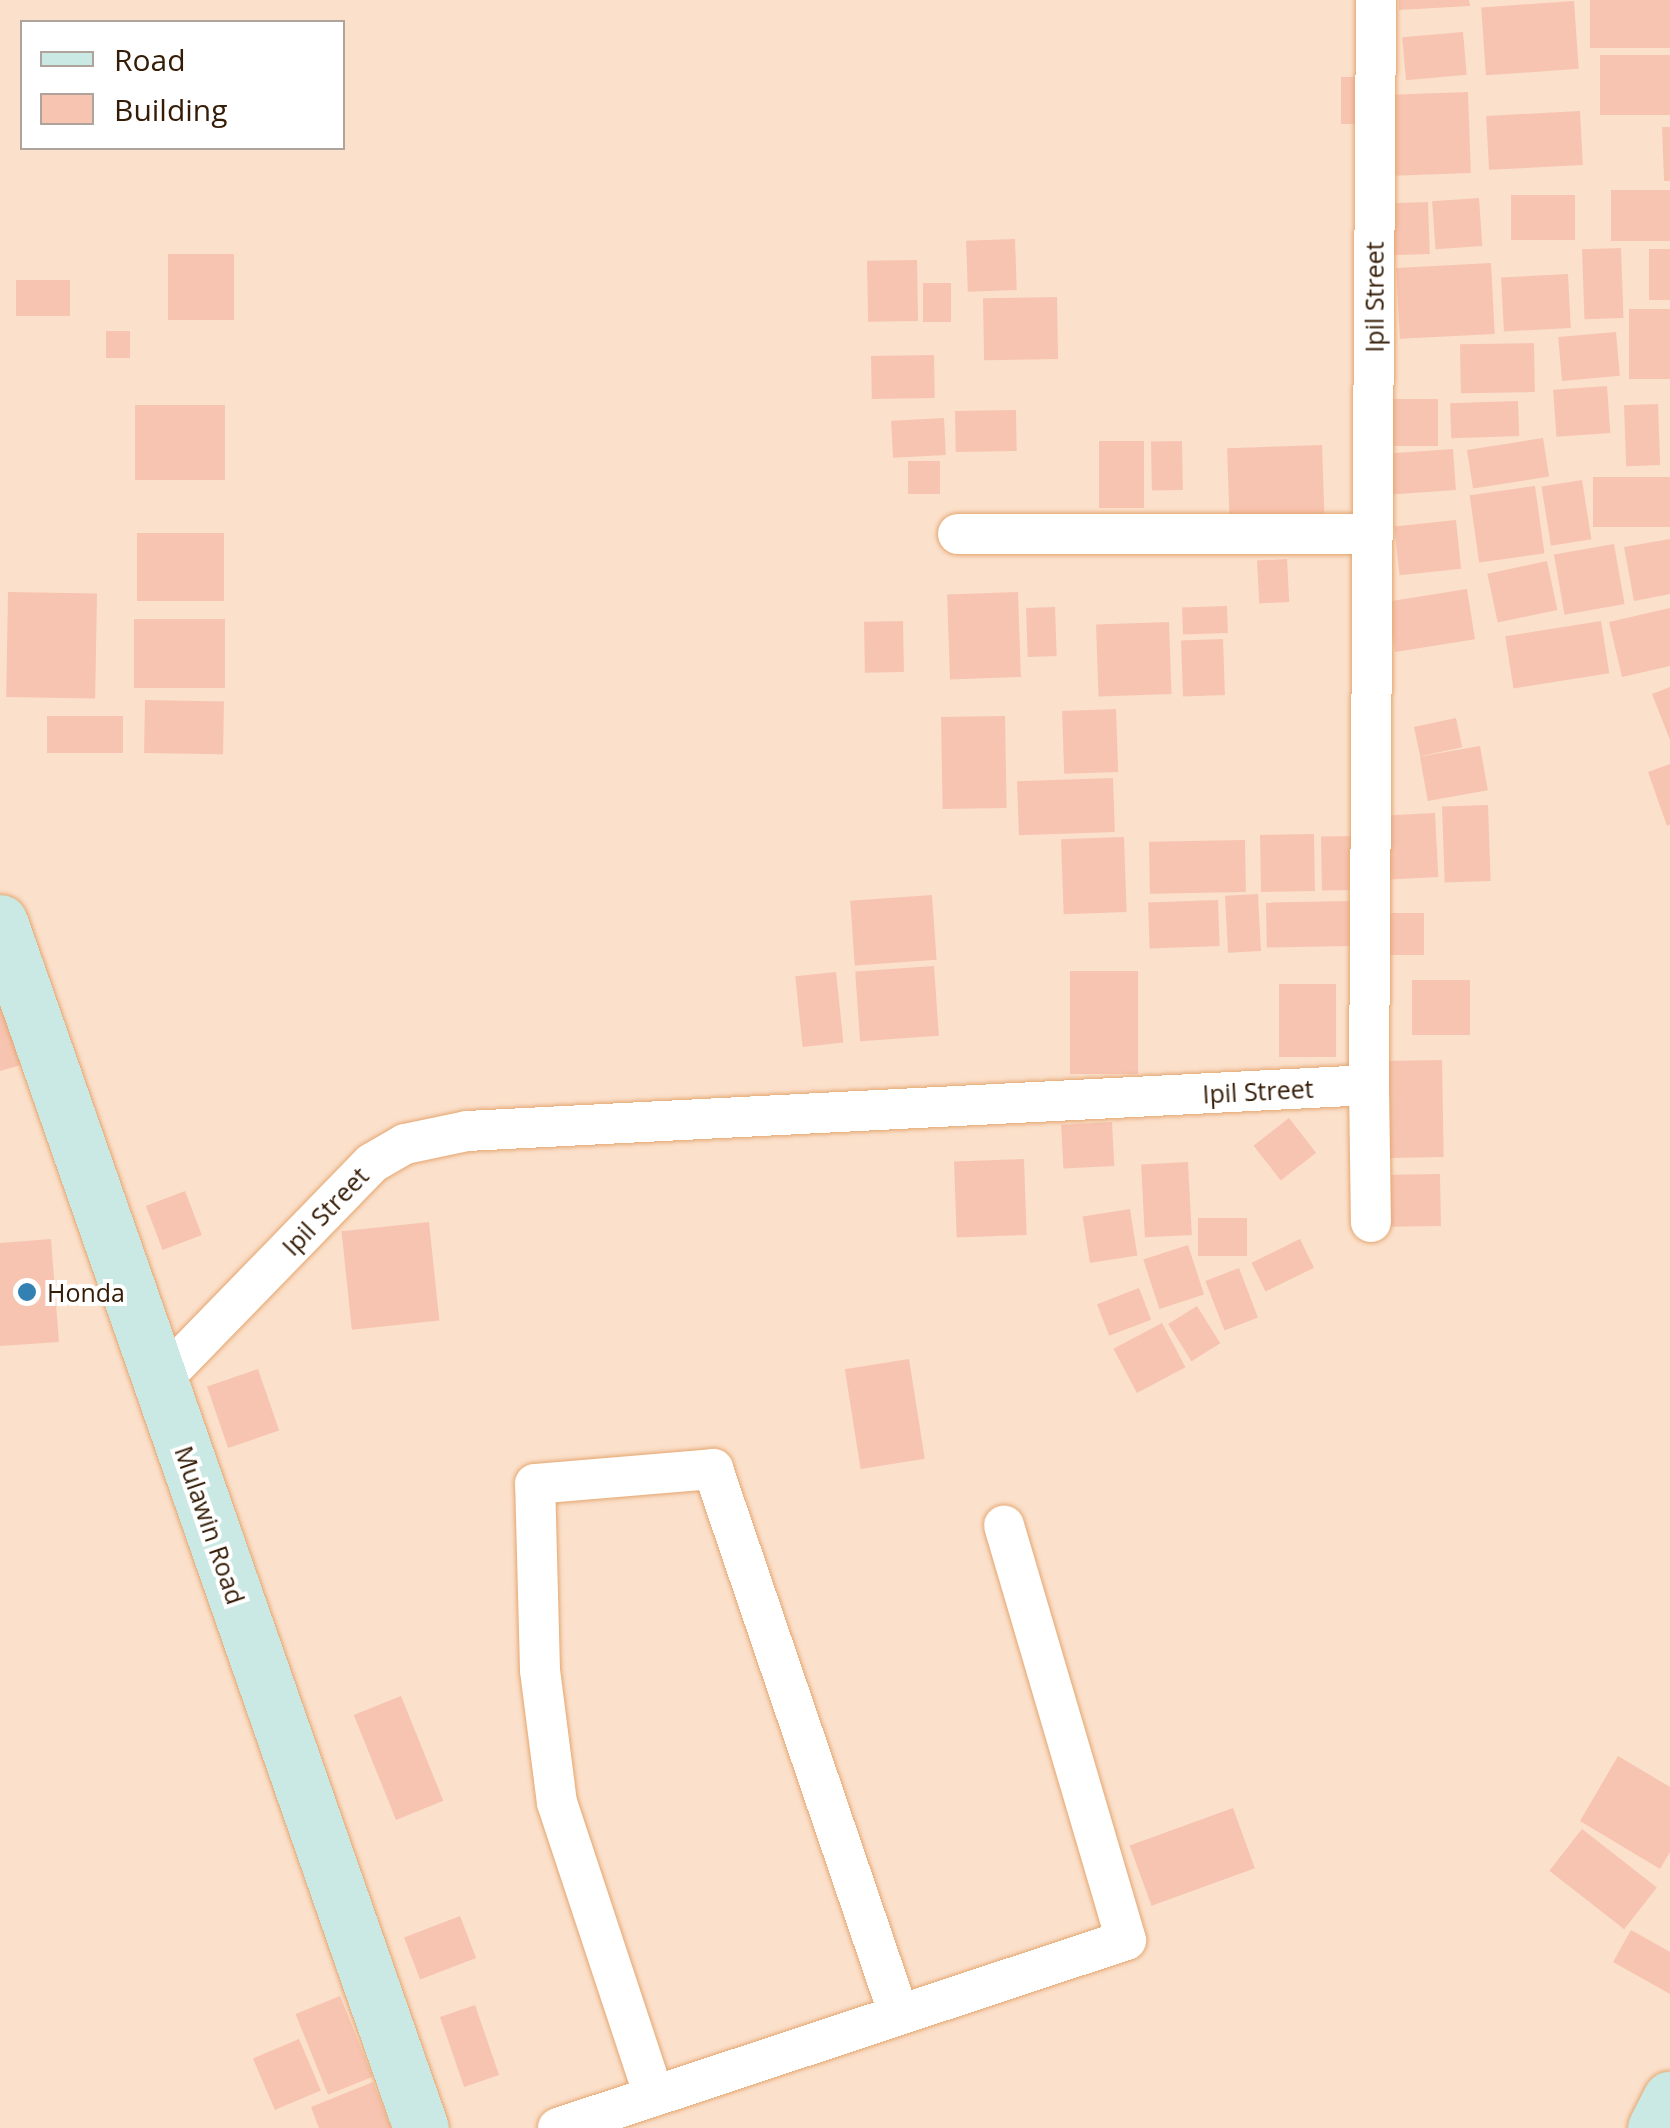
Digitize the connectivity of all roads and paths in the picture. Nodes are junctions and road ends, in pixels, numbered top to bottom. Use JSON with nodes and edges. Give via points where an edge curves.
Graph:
{"nodes":[{"id":1,"x":1376,"y":0,"type":"edge"},
{"id":2,"x":958,"y":534,"type":"dead end"},
{"id":3,"x":1373,"y":534,"type":"junction"},
{"id":4,"x":0,"y":922,"type":"edge"},
{"id":5,"x":1369,"y":1086,"type":"junction"},
{"id":6,"x":1371,"y":1222,"type":"dead end"},
{"id":7,"x":160,"y":1381,"type":"junction"},
{"id":8,"x":1004,"y":1526,"type":"dead end"},
{"id":9,"x":899,"y":2015,"type":"junction"},
{"id":10,"x":654,"y":2096,"type":"junction"},
{"id":11,"x":1670,"y":2099,"type":"edge"},
{"id":12,"x":420,"y":2128,"type":"edge"},
{"id":13,"x":558,"y":2128,"type":"edge"},
{"id":14,"x":1655,"y":2128,"type":"edge"}],
"edges":[{"from":1,"to":3,"type":"street","name":"Ipil Street"},
{"from":2,"to":3,"type":"street"},
{"from":3,"to":5,"type":"street","name":"Ipil Street"},
{"from":4,"to":7,"type":"main road","name":"Mulawin Road"},
{"from":5,"to":6,"type":"street"},
{"from":5,"to":7,"type":"street","name":"Ipil Street","via":[[467,1131],[405,1144],[372,1163]]},
{"from":7,"to":12,"type":"main road","name":"Mulawin Road"},
{"from":8,"to":9,"type":"street","via":[[1126,1940]]},
{"from":9,"to":10,"type":"street"},
{"from":9,"to":10,"type":"street","via":[[713,1469],[535,1484],[540,1670],[557,1803]]},
{"from":10,"to":13,"type":"street"},
{"from":11,"to":14,"type":"main road"}]}
